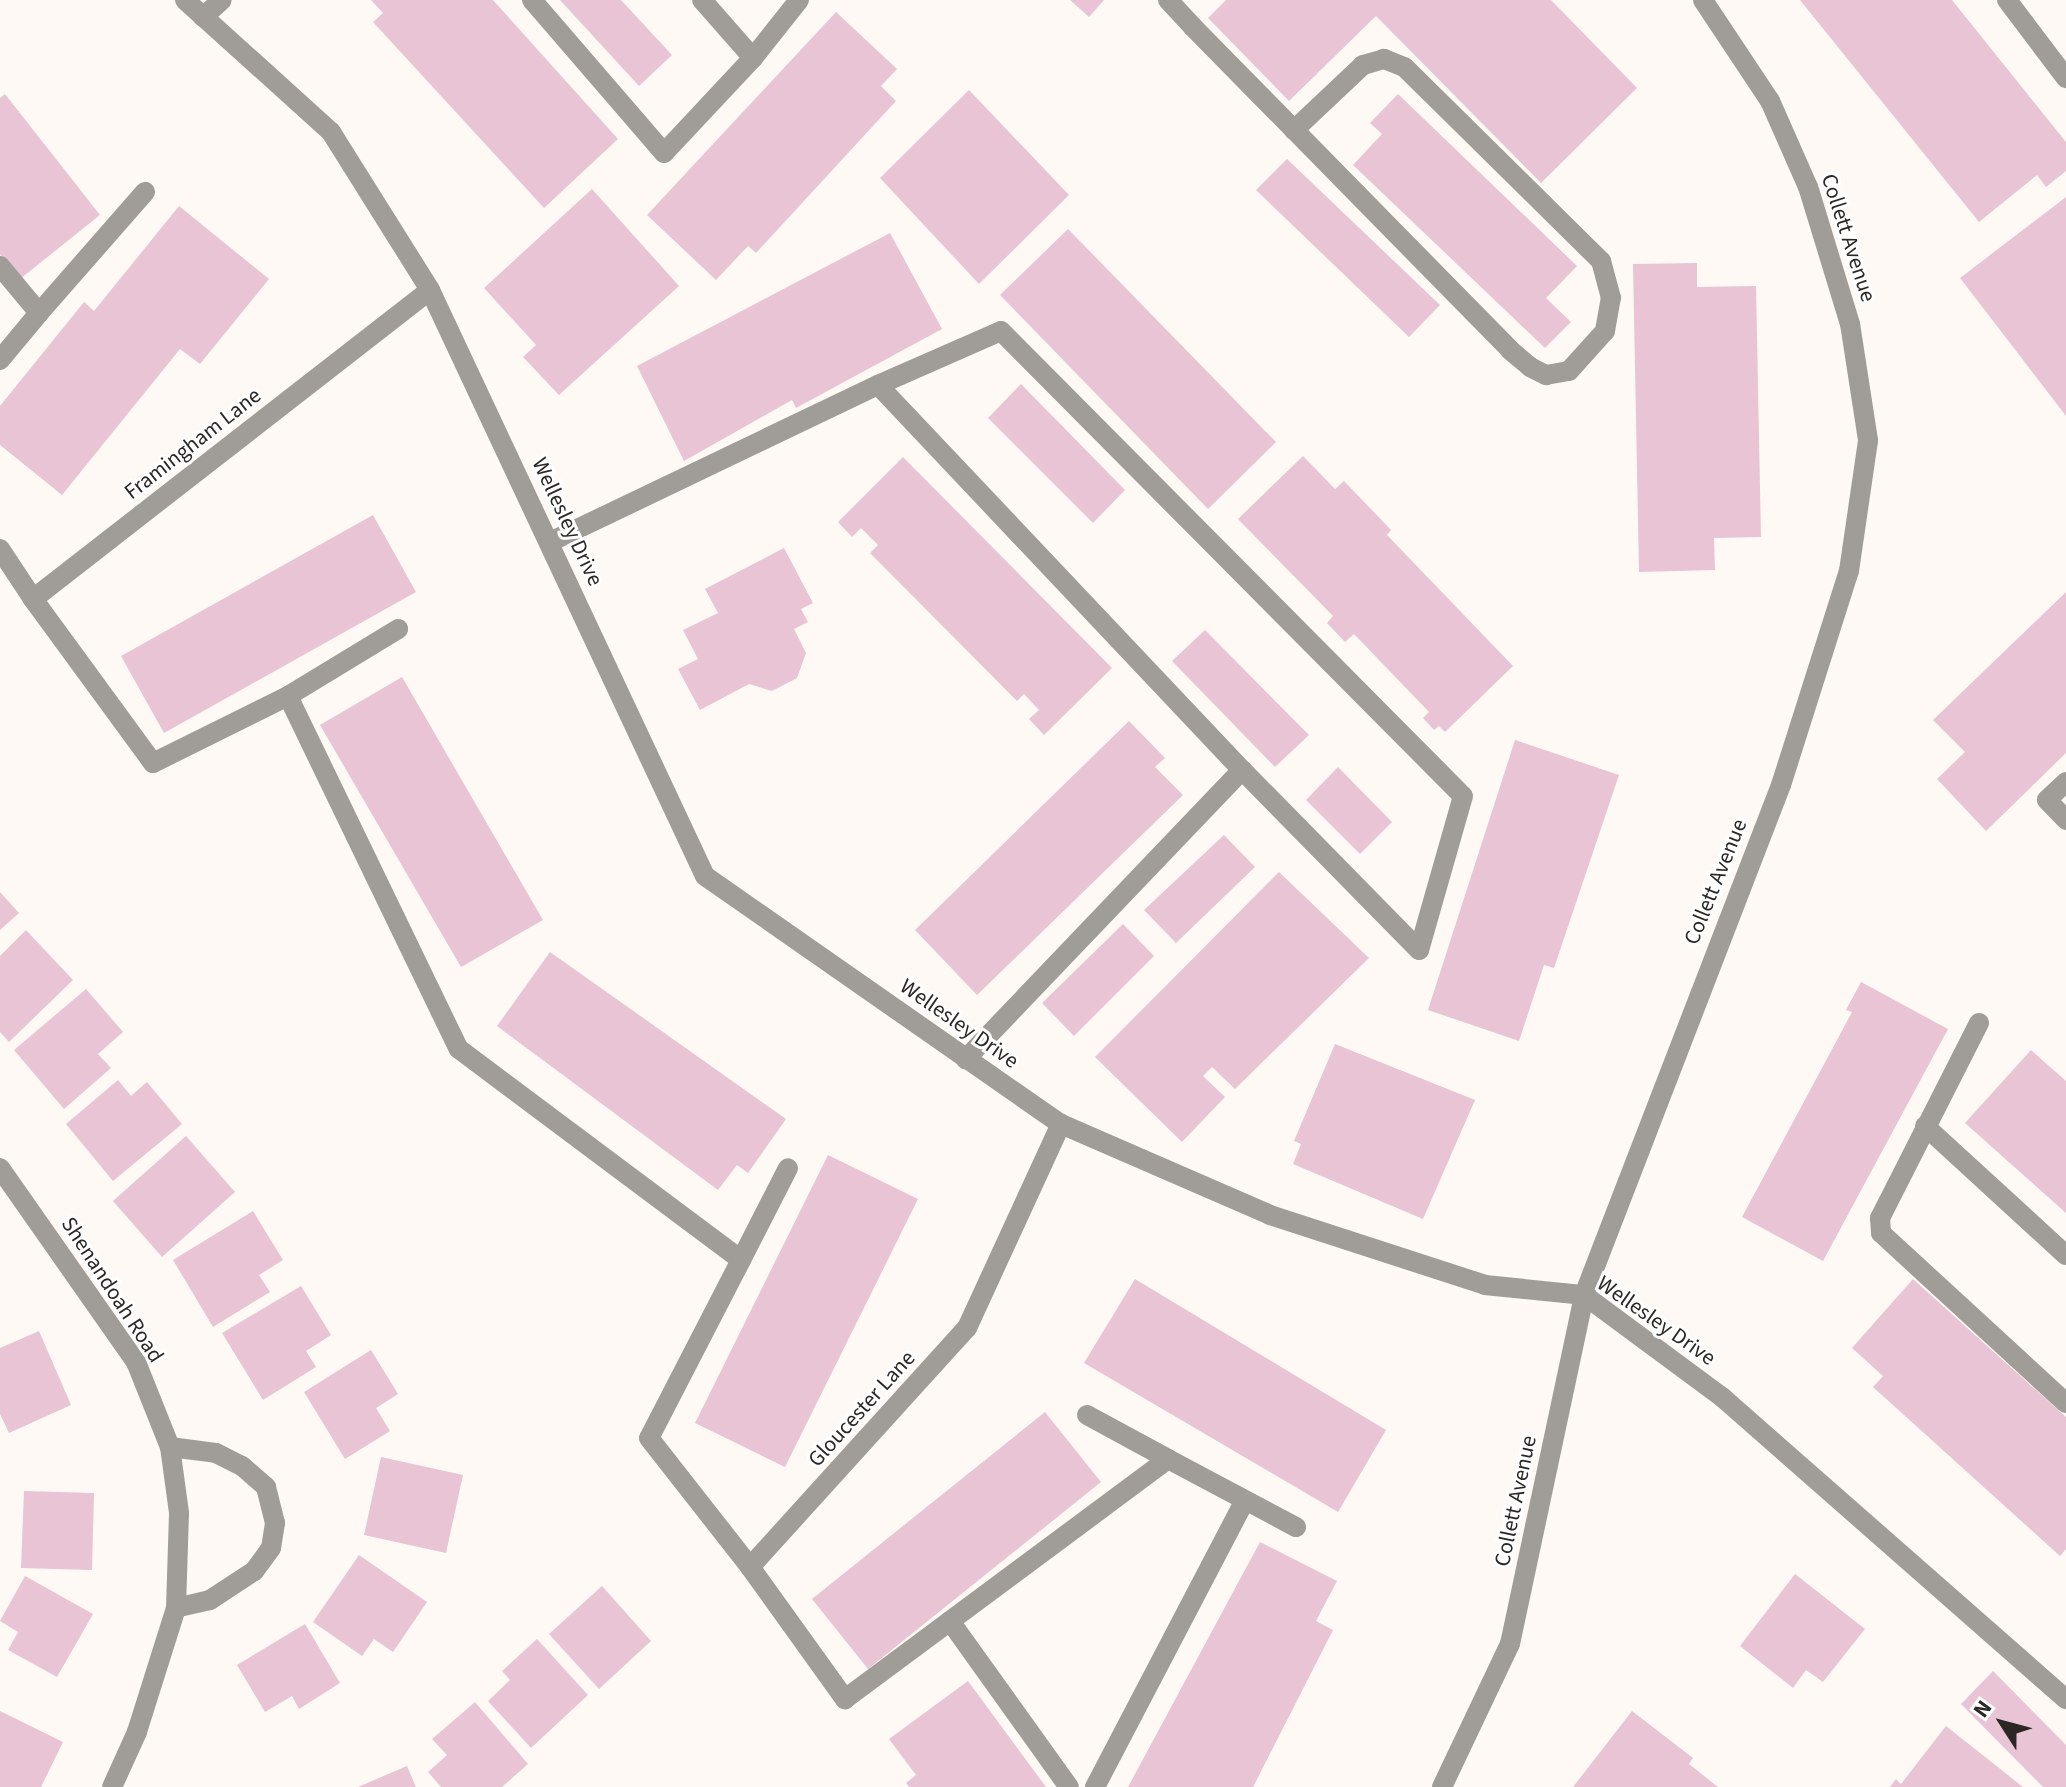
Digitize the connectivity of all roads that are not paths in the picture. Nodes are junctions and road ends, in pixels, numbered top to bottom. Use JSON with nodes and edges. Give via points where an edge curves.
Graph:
{"nodes":[{"id":1,"x":185,"y":0,"type":"edge"},
{"id":2,"x":222,"y":0,"type":"edge"},
{"id":3,"x":532,"y":0,"type":"edge"},
{"id":4,"x":702,"y":0,"type":"edge"},
{"id":5,"x":799,"y":0,"type":"edge"},
{"id":6,"x":1168,"y":0,"type":"edge"},
{"id":7,"x":1703,"y":0,"type":"edge"},
{"id":8,"x":2007,"y":0,"type":"edge"},
{"id":9,"x":203,"y":17,"type":"junction"},
{"id":10,"x":753,"y":58,"type":"junction"},
{"id":11,"x":2066,"y":78,"type":"edge"},
{"id":12,"x":1294,"y":130,"type":"junction"},
{"id":13,"x":145,"y":192,"type":"dead end"},
{"id":14,"x":0,"y":266,"type":"edge"},
{"id":15,"x":430,"y":290,"type":"junction"},
{"id":16,"x":39,"y":313,"type":"junction"},
{"id":17,"x":0,"y":360,"type":"edge"},
{"id":18,"x":878,"y":385,"type":"junction"},
{"id":19,"x":550,"y":542,"type":"junction"},
{"id":20,"x":0,"y":549,"type":"edge"},
{"id":21,"x":33,"y":599,"type":"junction"},
{"id":22,"x":398,"y":629,"type":"dead end"},
{"id":23,"x":288,"y":696,"type":"junction"},
{"id":24,"x":1242,"y":770,"type":"junction"},
{"id":25,"x":2066,"y":782,"type":"edge"},
{"id":26,"x":2066,"y":820,"type":"edge"},
{"id":27,"x":1979,"y":1023,"type":"dead end"},
{"id":28,"x":966,"y":1059,"type":"junction"},
{"id":29,"x":1061,"y":1124,"type":"junction"},
{"id":30,"x":1925,"y":1126,"type":"junction"},
{"id":31,"x":788,"y":1168,"type":"dead end"},
{"id":32,"x":4,"y":1180,"type":"edge"},
{"id":33,"x":2066,"y":1255,"type":"edge"},
{"id":34,"x":741,"y":1260,"type":"junction"},
{"id":35,"x":1584,"y":1295,"type":"junction"},
{"id":36,"x":2066,"y":1403,"type":"edge"},
{"id":37,"x":1087,"y":1415,"type":"dead end"},
{"id":38,"x":170,"y":1447,"type":"junction"},
{"id":39,"x":1168,"y":1459,"type":"junction"},
{"id":40,"x":1244,"y":1502,"type":"junction"},
{"id":41,"x":1296,"y":1527,"type":"dead end"},
{"id":42,"x":750,"y":1567,"type":"junction"},
{"id":43,"x":176,"y":1608,"type":"junction"},
{"id":44,"x":950,"y":1621,"type":"junction"},
{"id":45,"x":2064,"y":1693,"type":"edge"},
{"id":46,"x":112,"y":1787,"type":"edge"},
{"id":47,"x":1069,"y":1787,"type":"edge"},
{"id":48,"x":1095,"y":1787,"type":"edge"},
{"id":49,"x":1442,"y":1787,"type":"edge"}],
"edges":[{"from":1,"to":9,"type":"street","name":"Wellesley Drive"},
{"from":2,"to":9,"type":"street"},
{"from":3,"to":10,"type":"street","via":[[664,153]]},
{"from":4,"to":10,"type":"street"},
{"from":5,"to":10,"type":"street"},
{"from":6,"to":12,"type":"street"},
{"from":7,"to":35,"type":"street","name":"Collett Avenue","via":[[1770,101],[1808,187],[1850,324],[1868,440],[1849,571],[1781,785]]},
{"from":8,"to":11,"type":"street"},
{"from":9,"to":15,"type":"street","name":"Wellesley Drive","via":[[331,132]]},
{"from":12,"to":12,"type":"street","via":[[1530,367],[1546,375],[1569,371],[1605,331],[1611,298],[1601,261],[1404,67],[1384,59],[1363,65]]},
{"from":13,"to":16,"type":"street"},
{"from":14,"to":16,"type":"street"},
{"from":15,"to":19,"type":"street","name":"Wellesley Drive"},
{"from":15,"to":21,"type":"street","name":"Framingham Lane"},
{"from":16,"to":17,"type":"street"},
{"from":18,"to":19,"type":"street"},
{"from":18,"to":24,"type":"street"},
{"from":18,"to":24,"type":"street","via":[[1001,331],[1463,796],[1419,950]]},
{"from":19,"to":28,"type":"street","name":"Wellesley Drive","via":[[705,876]]},
{"from":20,"to":21,"type":"street"},
{"from":21,"to":23,"type":"street","via":[[153,763]]},
{"from":22,"to":23,"type":"street"},
{"from":23,"to":34,"type":"street","via":[[459,1049]]},
{"from":24,"to":28,"type":"street"},
{"from":25,"to":26,"type":"street","via":[[2047,800]]},
{"from":27,"to":30,"type":"street"},
{"from":28,"to":29,"type":"street","name":"Wellesley Drive"},
{"from":29,"to":35,"type":"street","name":"Wellesley Drive","via":[[1270,1215],[1485,1285]]},
{"from":29,"to":42,"type":"street","name":"Gloucester Lane","via":[[967,1328]]},
{"from":30,"to":33,"type":"street"},
{"from":30,"to":36,"type":"street","via":[[1880,1218],[1884,1241]]},
{"from":31,"to":34,"type":"street"},
{"from":32,"to":38,"type":"street","name":"Shenandoah Road","via":[[136,1362]]},
{"from":34,"to":42,"type":"street","via":[[649,1438]]},
{"from":35,"to":45,"type":"street","name":"Wellesley Drive","via":[[1722,1397]]},
{"from":35,"to":49,"type":"street","name":"Collett Avenue","via":[[1510,1644]]},
{"from":37,"to":39,"type":"street"},
{"from":38,"to":43,"type":"street","name":"Shenandoah Road","via":[[179,1513]]},
{"from":38,"to":43,"type":"street","via":[[216,1453],[255,1475],[273,1499],[275,1523],[271,1548],[254,1571],[210,1600]]},
{"from":39,"to":40,"type":"street"},
{"from":39,"to":44,"type":"street"},
{"from":40,"to":41,"type":"street"},
{"from":40,"to":48,"type":"street"},
{"from":42,"to":44,"type":"street","via":[[845,1699]]},
{"from":43,"to":46,"type":"street","name":"Shenandoah Road","via":[[137,1732]]},
{"from":44,"to":47,"type":"street"}]}
